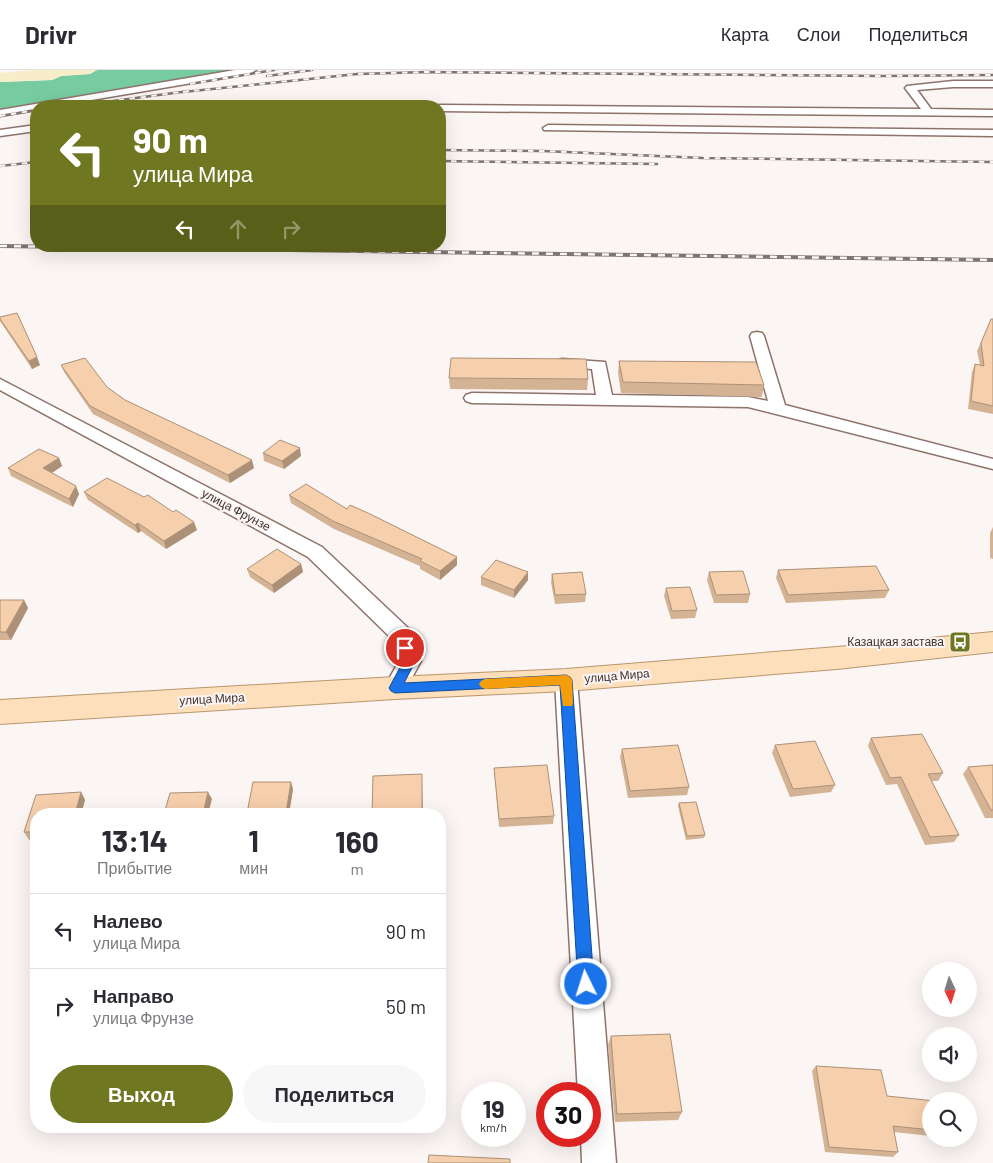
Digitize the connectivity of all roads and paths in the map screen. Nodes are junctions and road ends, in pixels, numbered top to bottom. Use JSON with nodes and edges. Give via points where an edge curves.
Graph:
{"nodes":[{"id":1,"x":251,"y":70,"type":"edge"},
{"id":2,"x":993,"y":84,"type":"edge"},
{"id":3,"x":75,"y":100,"type":"edge"},
{"id":4,"x":30,"y":108,"type":"edge"},
{"id":5,"x":446,"y":108,"type":"edge"},
{"id":6,"x":928,"y":112,"type":"junction"},
{"id":7,"x":0,"y":113,"type":"edge"},
{"id":8,"x":993,"y":113,"type":"edge"},
{"id":9,"x":548,"y":128,"type":"dead end"},
{"id":10,"x":30,"y":129,"type":"edge"},
{"id":11,"x":0,"y":133,"type":"edge"},
{"id":12,"x":993,"y":133,"type":"edge"},
{"id":13,"x":757,"y":336,"type":"dead end"},
{"id":14,"x":562,"y":364,"type":"edge"},
{"id":15,"x":0,"y":384,"type":"edge"},
{"id":16,"x":472,"y":398,"type":"dead end"},
{"id":17,"x":605,"y":401,"type":"junction"},
{"id":18,"x":778,"y":408,"type":"junction"},
{"id":19,"x":993,"y":464,"type":"edge"},
{"id":20,"x":993,"y":642,"type":"edge"},
{"id":21,"x":566,"y":680,"type":"junction"},
{"id":22,"x":395,"y":688,"type":"junction"},
{"id":23,"x":0,"y":712,"type":"edge"},
{"id":24,"x":599,"y":1163,"type":"edge"}],
"edges":[{"from":1,"to":3,"type":"street"},
{"from":2,"to":6,"type":"street","via":[[910,88]]},
{"from":4,"to":7,"type":"street"},
{"from":5,"to":6,"type":"street"},
{"from":6,"to":8,"type":"street"},
{"from":9,"to":12,"type":"street"},
{"from":10,"to":11,"type":"street"},
{"from":13,"to":18,"type":"street"},
{"from":14,"to":17,"type":"street","via":[[600,365]]},
{"from":15,"to":22,"type":"street","name":"улица Фрунзе","via":[[315,552],[400,634],[410,660]]},
{"from":16,"to":17,"type":"street"},
{"from":17,"to":18,"type":"street","via":[[748,402]]},
{"from":18,"to":19,"type":"street"},
{"from":20,"to":21,"type":"main road","name":"улица Мира"},
{"from":21,"to":22,"type":"main road","name":"улица Мира"},
{"from":21,"to":24,"type":"street"},
{"from":22,"to":23,"type":"main road","name":"улица Мира"}]}
